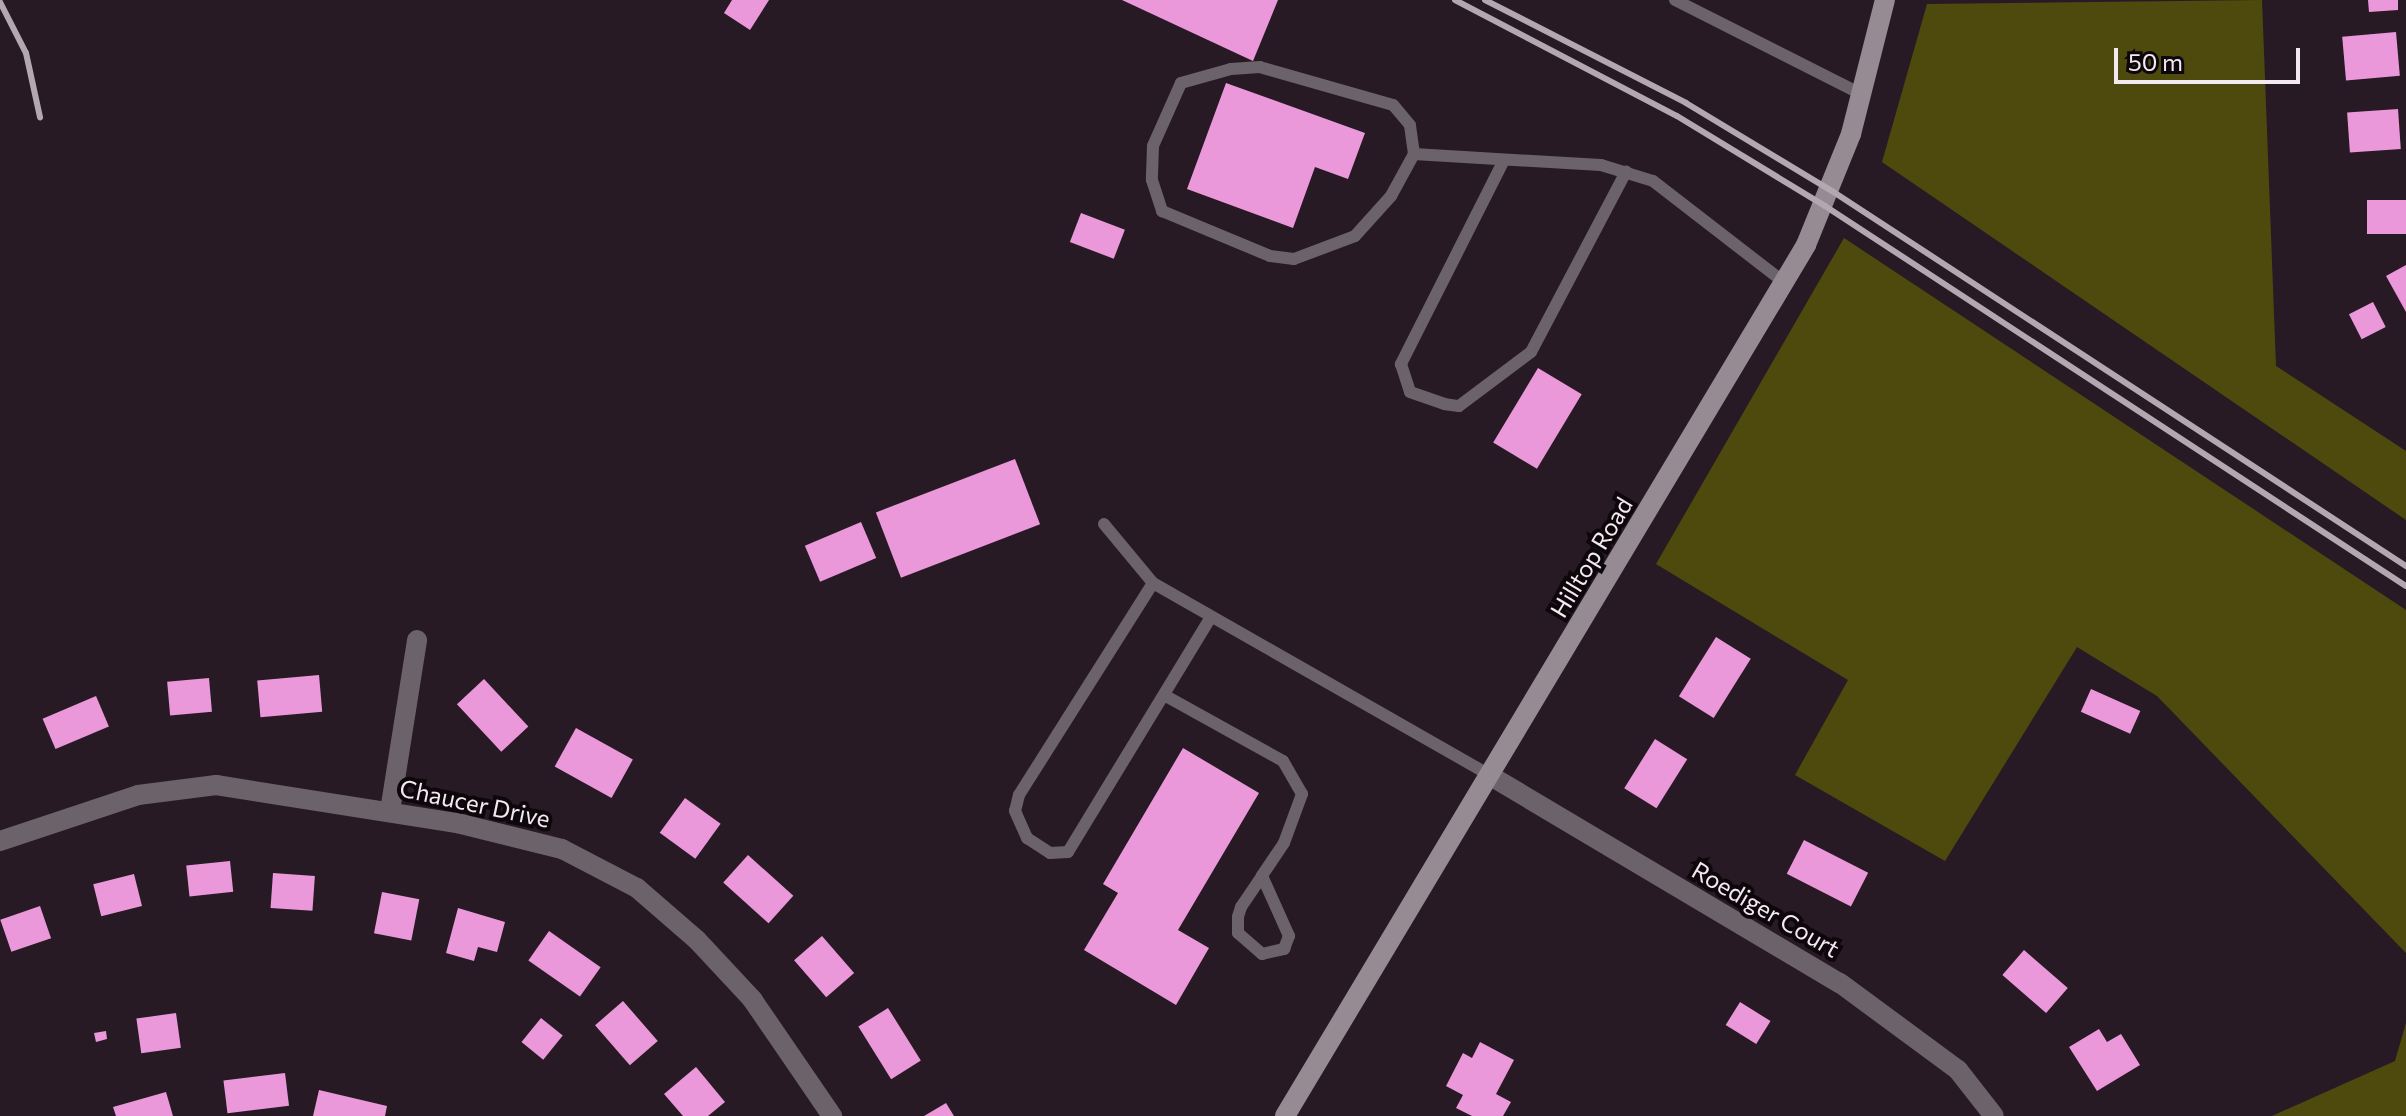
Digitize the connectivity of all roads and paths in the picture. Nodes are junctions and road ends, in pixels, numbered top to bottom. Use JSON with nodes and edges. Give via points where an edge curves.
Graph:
{"nodes":[{"id":1,"x":1675,"y":0,"type":"edge"},
{"id":2,"x":1885,"y":0,"type":"edge"},
{"id":3,"x":1863,"y":95,"type":"junction"},
{"id":4,"x":1414,"y":154,"type":"junction"},
{"id":5,"x":1504,"y":160,"type":"junction"},
{"id":6,"x":1626,"y":172,"type":"junction"},
{"id":7,"x":1785,"y":283,"type":"junction"},
{"id":8,"x":1104,"y":524,"type":"dead end"},
{"id":9,"x":1153,"y":583,"type":"junction"},
{"id":10,"x":1211,"y":617,"type":"junction"},
{"id":11,"x":417,"y":640,"type":"dead end"},
{"id":12,"x":1164,"y":695,"type":"junction"},
{"id":13,"x":1489,"y":775,"type":"junction"},
{"id":14,"x":390,"y":811,"type":"junction"},
{"id":15,"x":0,"y":841,"type":"edge"},
{"id":16,"x":1262,"y":876,"type":"junction"},
{"id":17,"x":832,"y":1116,"type":"edge"},
{"id":18,"x":1285,"y":1116,"type":"edge"},
{"id":19,"x":1994,"y":1116,"type":"edge"}],
"edges":[{"from":1,"to":3,"type":"lane"},
{"from":2,"to":3,"type":"main road","name":"Hilltop Road"},
{"from":3,"to":7,"type":"main road","name":"Hilltop Road","via":[[1832,191]]},
{"from":4,"to":4,"type":"lane","via":[[1391,196],[1355,236],[1294,259],[1270,256],[1162,211],[1152,180],[1153,146],[1181,83],[1231,69],[1260,67],[1393,105],[1410,125]]},
{"from":4,"to":5,"type":"lane"},
{"from":5,"to":6,"type":"lane"},
{"from":5,"to":6,"type":"lane","via":[[1401,364],[1410,392],[1444,404],[1459,406],[1531,352]]},
{"from":6,"to":7,"type":"lane","via":[[1653,181]]},
{"from":7,"to":13,"type":"main road","name":"Hilltop Road"},
{"from":8,"to":9,"type":"lane"},
{"from":9,"to":10,"type":"lane"},
{"from":9,"to":12,"type":"lane","via":[[1019,795],[1015,811],[1027,838],[1050,853],[1068,852]]},
{"from":10,"to":12,"type":"lane"},
{"from":10,"to":13,"type":"lane"},
{"from":11,"to":14,"type":"street"},
{"from":12,"to":16,"type":"lane","via":[[1283,761],[1295,777],[1302,794]]},
{"from":13,"to":18,"type":"main road","name":"Hilltop Road"},
{"from":13,"to":19,"type":"street","name":"Roediger Court","via":[[1840,983],[1958,1070]]},
{"from":14,"to":15,"type":"street","name":"Chaucer Drive","via":[[216,785],[138,795]]},
{"from":14,"to":17,"type":"street","name":"Chaucer Drive","via":[[562,849],[637,888],[752,999]]},
{"from":16,"to":16,"type":"lane","via":[[1238,917],[1238,933],[1262,954],[1284,949],[1289,936]]}]}
